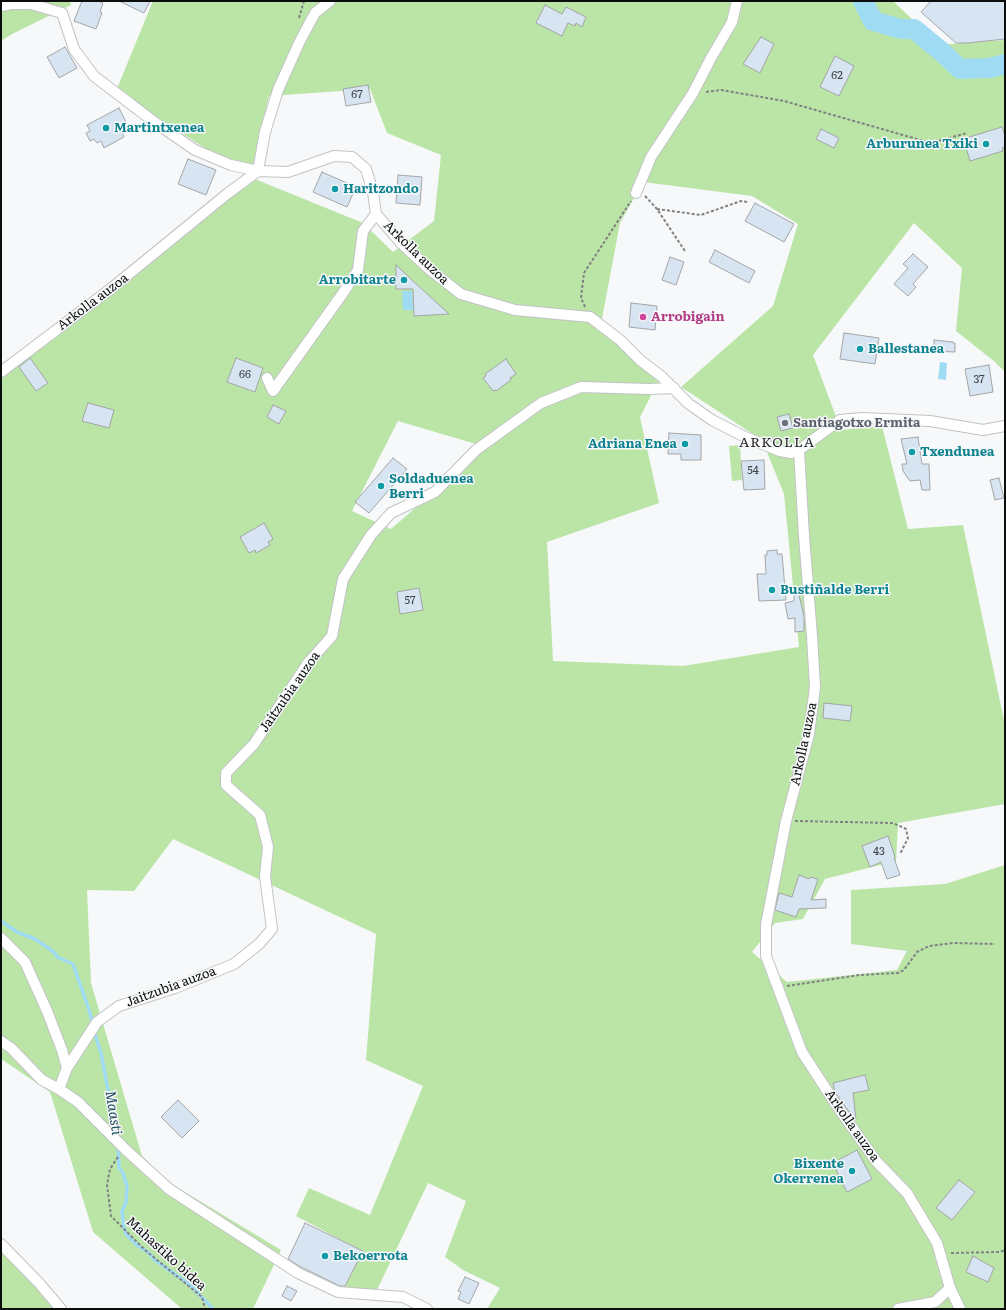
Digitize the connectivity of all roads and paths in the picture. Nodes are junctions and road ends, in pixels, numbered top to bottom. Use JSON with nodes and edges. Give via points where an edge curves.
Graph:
{"nodes":[{"id":1,"x":330,"y":1,"type":"edge"},
{"id":2,"x":737,"y":1,"type":"edge"},
{"id":3,"x":1,"y":6,"type":"edge"},
{"id":4,"x":693,"y":93,"type":"junction"},
{"id":5,"x":967,"y":134,"type":"dead end"},
{"id":6,"x":258,"y":171,"type":"junction"},
{"id":7,"x":636,"y":193,"type":"junction"},
{"id":8,"x":747,"y":202,"type":"dead end"},
{"id":9,"x":656,"y":209,"type":"junction"},
{"id":10,"x":376,"y":214,"type":"junction"},
{"id":11,"x":685,"y":252,"type":"dead end"},
{"id":12,"x":590,"y":317,"type":"junction"},
{"id":13,"x":1,"y":372,"type":"edge"},
{"id":14,"x":267,"y":378,"type":"dead end"},
{"id":15,"x":674,"y":388,"type":"junction"},
{"id":16,"x":1005,"y":426,"type":"edge"},
{"id":17,"x":799,"y":450,"type":"junction"},
{"id":18,"x":786,"y":821,"type":"junction"},
{"id":19,"x":900,"y":854,"type":"dead end"},
{"id":20,"x":1,"y":938,"type":"edge"},
{"id":21,"x":995,"y":944,"type":"dead end"},
{"id":22,"x":778,"y":987,"type":"junction"},
{"id":23,"x":1,"y":1041,"type":"edge"},
{"id":24,"x":67,"y":1068,"type":"junction"},
{"id":25,"x":59,"y":1089,"type":"junction"},
{"id":26,"x":124,"y":1148,"type":"junction"},
{"id":27,"x":1,"y":1244,"type":"edge"},
{"id":28,"x":1005,"y":1250,"type":"edge"},
{"id":29,"x":940,"y":1256,"type":"junction"},
{"id":30,"x":950,"y":1288,"type":"junction"},
{"id":31,"x":61,"y":1309,"type":"edge"},
{"id":32,"x":205,"y":1309,"type":"edge"},
{"id":33,"x":427,"y":1309,"type":"edge"},
{"id":34,"x":898,"y":1309,"type":"edge"},
{"id":35,"x":960,"y":1309,"type":"edge"}],
"edges":[{"from":1,"to":6,"type":"street","via":[[315,13],[278,90],[265,132]]},
{"from":2,"to":4,"type":"street","via":[[732,22]]},
{"from":3,"to":6,"type":"street","name":"Arkolla auzoa","via":[[31,4],[62,13],[74,49],[94,76],[195,150],[231,165]]},
{"from":4,"to":5,"type":"path","via":[[721,90],[784,101],[931,143]]},
{"from":4,"to":7,"type":"street","via":[[651,156]]},
{"from":6,"to":10,"type":"street","name":"Arkolla auzoa","via":[[288,172],[334,156],[352,157],[366,169]]},
{"from":6,"to":13,"type":"street","name":"Arkolla auzoa","via":[[113,287]]},
{"from":7,"to":9,"type":"path","via":[[647,196]]},
{"from":7,"to":12,"type":"path","via":[[584,273],[581,298]]},
{"from":8,"to":9,"type":"path","via":[[741,201],[701,215]]},
{"from":9,"to":11,"type":"path"},
{"from":10,"to":12,"type":"street","name":"Arkolla auzoa","via":[[401,243],[461,294],[515,310]]},
{"from":10,"to":14,"type":"street","via":[[363,231],[358,270],[273,391]]},
{"from":12,"to":15,"type":"street"},
{"from":15,"to":17,"type":"street","via":[[689,404],[712,420],[745,437],[780,451],[791,453]]},
{"from":15,"to":24,"type":"street","name":"Jaitzubia auzoa","via":[[581,387],[540,403],[476,450],[435,492],[390,513],[371,535],[343,579],[332,636],[308,663],[254,744],[226,773],[226,785],[260,815],[268,848],[265,876],[272,929],[234,964],[175,988],[119,1006],[97,1022]]},
{"from":16,"to":17,"type":"street","via":[[983,430],[930,421],[862,418],[840,420]]},
{"from":17,"to":18,"type":"street","name":"Arkolla auzoa","via":[[815,687],[809,734]]},
{"from":18,"to":19,"type":"path","via":[[893,823],[906,829],[908,838]]},
{"from":18,"to":22,"type":"street","name":"Arkolla auzoa","via":[[766,925],[766,956]]},
{"from":20,"to":24,"type":"street","via":[[25,962],[47,1011]]},
{"from":21,"to":22,"type":"path","via":[[953,943],[929,946],[917,952],[898,974],[859,975]]},
{"from":22,"to":29,"type":"street","name":"Arkolla auzoa","via":[[802,1052],[876,1161],[907,1193],[937,1243]]},
{"from":23,"to":25,"type":"street","via":[[42,1080]]},
{"from":24,"to":25,"type":"street","name":"Jaitzubia auzoa"},
{"from":25,"to":26,"type":"street","via":[[78,1102]]},
{"from":26,"to":32,"type":"path","name":"Mahastiko bidea","via":[[110,1169],[107,1185],[111,1216],[145,1250],[202,1297]]},
{"from":26,"to":33,"type":"street","via":[[169,1189],[298,1273],[338,1292],[402,1297]]},
{"from":27,"to":31,"type":"street"},
{"from":28,"to":29,"type":"path"},
{"from":29,"to":30,"type":"street","name":"Arkolla auzoa"},
{"from":30,"to":34,"type":"street","via":[[935,1302]]},
{"from":30,"to":35,"type":"street","name":"Arkolla auzoa"}]}
